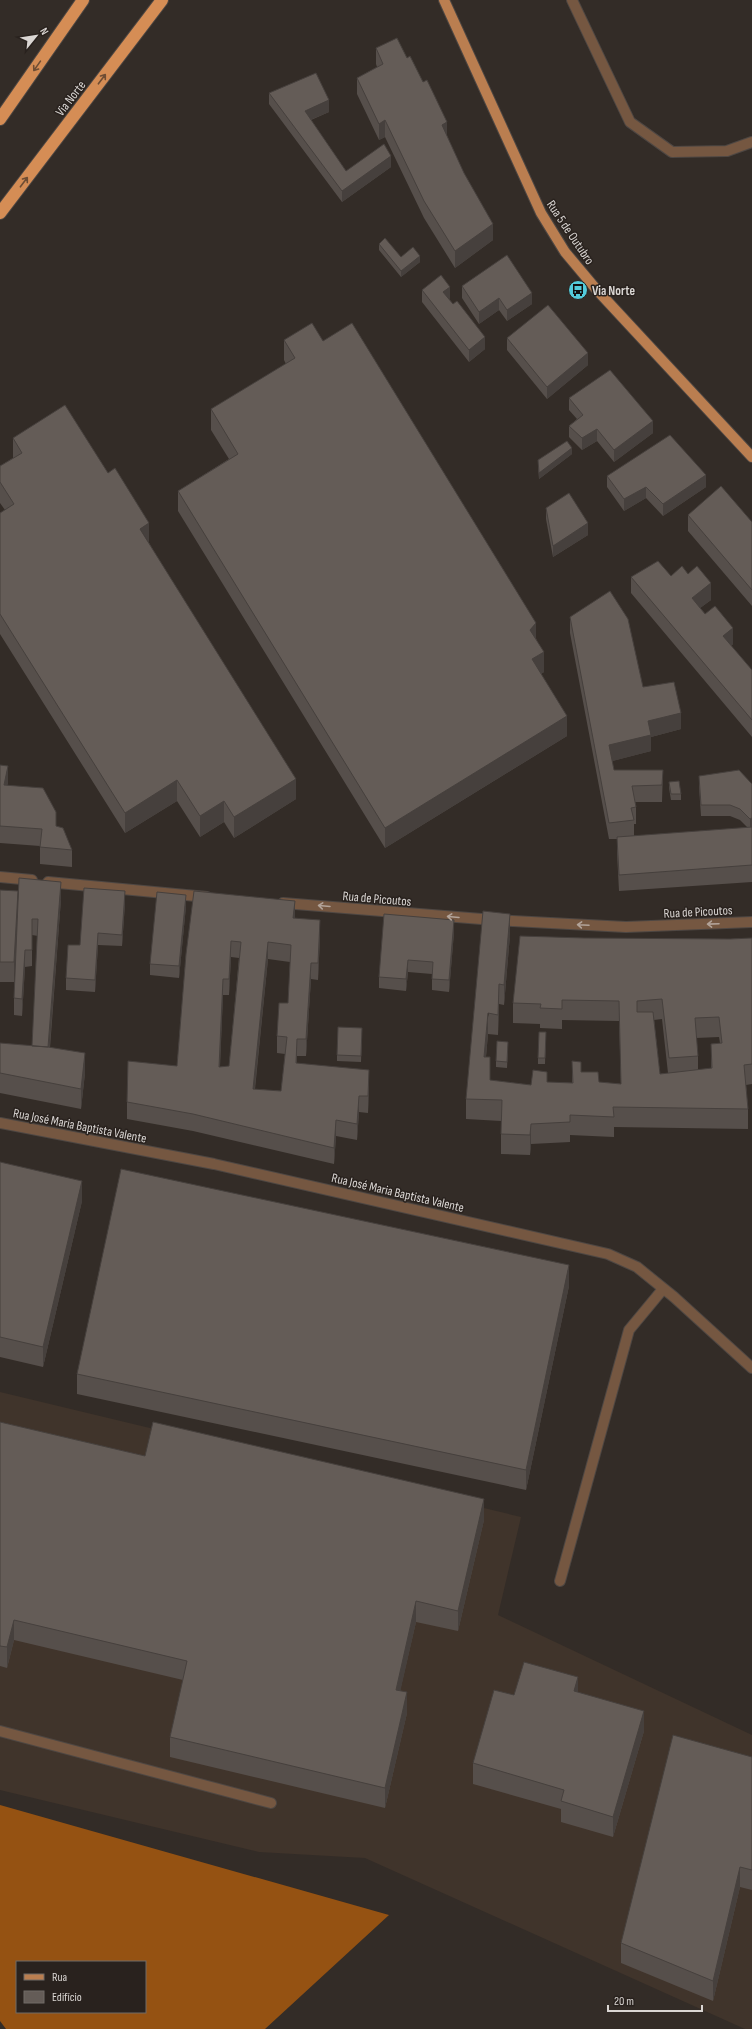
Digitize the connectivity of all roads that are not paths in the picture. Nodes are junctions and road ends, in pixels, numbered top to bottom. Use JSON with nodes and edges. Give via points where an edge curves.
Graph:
{"nodes":[{"id":1,"x":83,"y":0,"type":"edge"},
{"id":2,"x":162,"y":0,"type":"edge"},
{"id":3,"x":444,"y":0,"type":"edge"},
{"id":4,"x":572,"y":0,"type":"edge"},
{"id":5,"x":0,"y":119,"type":"edge"},
{"id":6,"x":752,"y":142,"type":"edge"},
{"id":7,"x":0,"y":213,"type":"edge"},
{"id":8,"x":752,"y":458,"type":"edge"},
{"id":9,"x":0,"y":877,"type":"edge"},
{"id":10,"x":219,"y":898,"type":"edge"},
{"id":11,"x":274,"y":902,"type":"edge"},
{"id":12,"x":752,"y":922,"type":"edge"},
{"id":13,"x":0,"y":1123,"type":"edge"},
{"id":14,"x":663,"y":1289,"type":"junction"},
{"id":15,"x":752,"y":1368,"type":"edge"},
{"id":16,"x":560,"y":1581,"type":"dead end"},
{"id":17,"x":0,"y":1731,"type":"edge"},
{"id":18,"x":271,"y":1804,"type":"dead end"}],
"edges":[{"from":1,"to":5,"type":"highway","one_way":true},
{"from":7,"to":2,"type":"highway","name":"Via Norte","one_way":true},
{"from":3,"to":8,"type":"main road","name":"Rua 5 de Outubro","via":[[541,213],[565,252]]},
{"from":4,"to":6,"type":"street","via":[[630,122],[672,152],[727,152]]},
{"from":9,"to":10,"type":"street"},
{"from":12,"to":11,"type":"street","name":"Rua de Picoutos","one_way":true,"via":[[626,927],[494,920]]},
{"from":13,"to":14,"type":"street","name":"Rua José Maria Baptista Valente","via":[[214,1164],[608,1254],[637,1267]]},
{"from":14,"to":15,"type":"street","name":"Rua José Maria Baptista Valente"},
{"from":14,"to":16,"type":"street","via":[[629,1330]]},
{"from":17,"to":18,"type":"street"}]}
